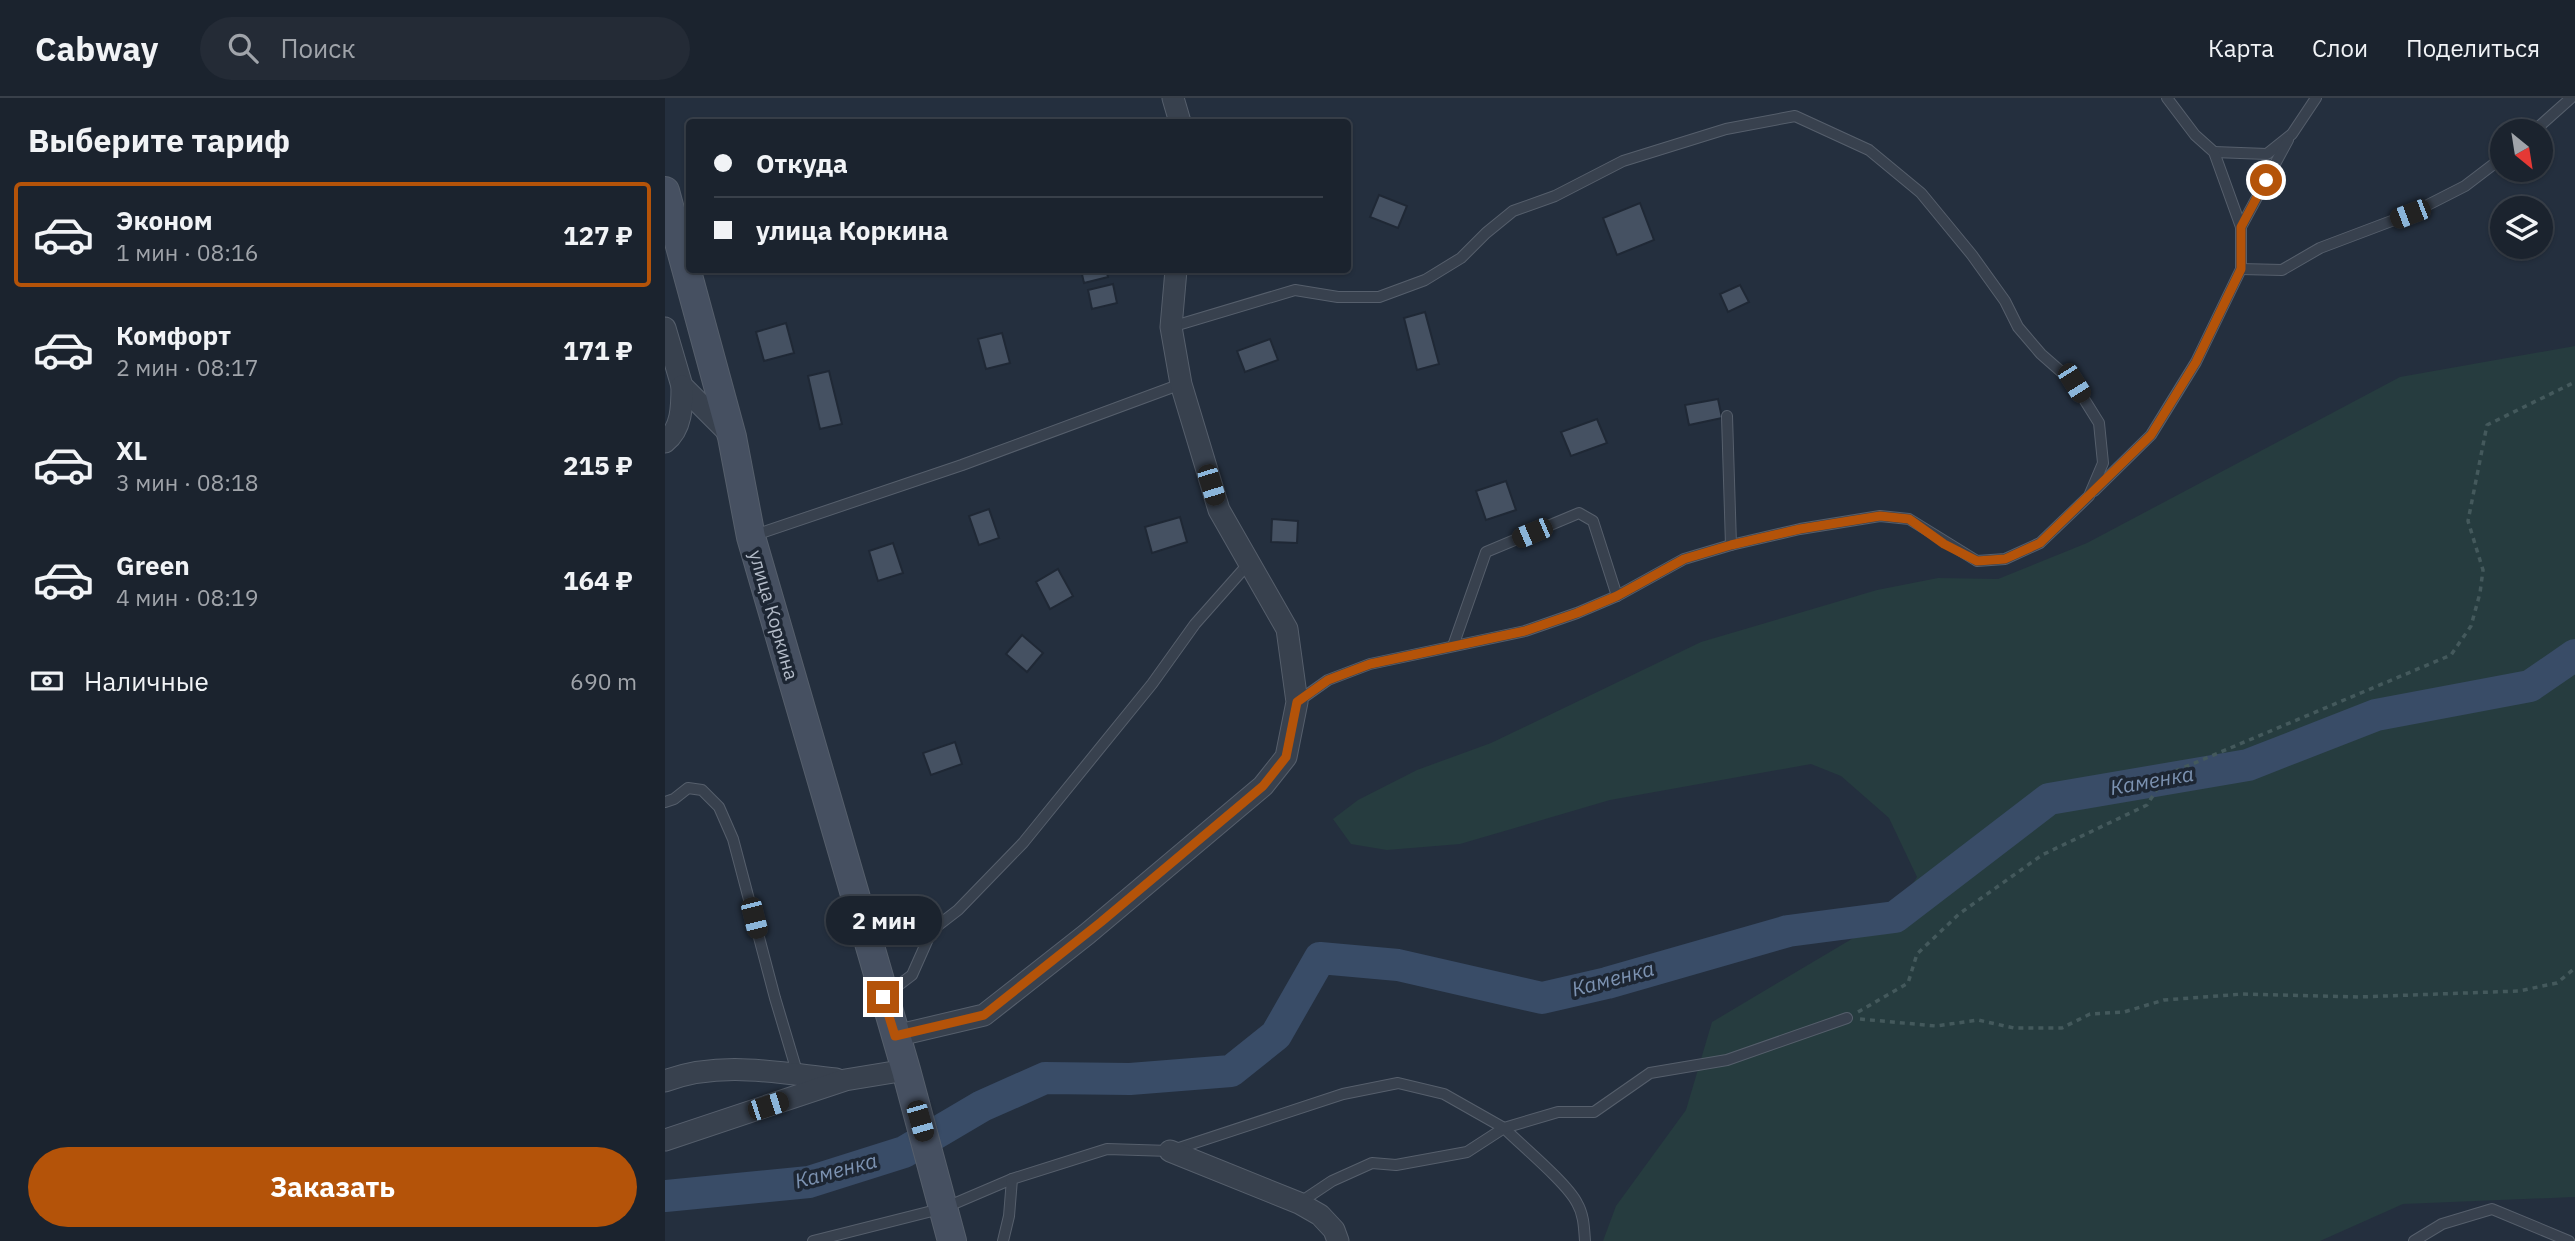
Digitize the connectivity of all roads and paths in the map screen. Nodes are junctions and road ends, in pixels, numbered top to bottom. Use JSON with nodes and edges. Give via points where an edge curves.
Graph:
{"nodes":[{"id":1,"x":1173,"y":98,"type":"edge"},
{"id":2,"x":2167,"y":98,"type":"edge"},
{"id":3,"x":2316,"y":98,"type":"edge"},
{"id":4,"x":2571,"y":98,"type":"edge"},
{"id":5,"x":1179,"y":119,"type":"edge"},
{"id":6,"x":2547,"y":119,"type":"edge"},
{"id":7,"x":2292,"y":134,"type":"junction"},
{"id":8,"x":2214,"y":152,"type":"junction"},
{"id":9,"x":2490,"y":167,"type":"edge"},
{"id":10,"x":665,"y":191,"type":"edge"},
{"id":11,"x":2241,"y":227,"type":"junction"},
{"id":12,"x":686,"y":268,"type":"edge"},
{"id":13,"x":2241,"y":269,"type":"junction"},
{"id":14,"x":687,"y":273,"type":"edge"},
{"id":15,"x":1175,"y":273,"type":"edge"},
{"id":16,"x":1171,"y":327,"type":"junction"},
{"id":17,"x":665,"y":328,"type":"edge"},
{"id":18,"x":2575,"y":382,"type":"edge"},
{"id":19,"x":1181,"y":384,"type":"junction"},
{"id":20,"x":682,"y":386,"type":"junction"},
{"id":21,"x":1727,"y":416,"type":"dead end"},
{"id":22,"x":732,"y":437,"type":"junction"},
{"id":23,"x":665,"y":442,"type":"edge"},
{"id":24,"x":2089,"y":496,"type":"junction"},
{"id":25,"x":751,"y":537,"type":"junction"},
{"id":26,"x":1731,"y":545,"type":"junction"},
{"id":27,"x":1249,"y":563,"type":"junction"},
{"id":28,"x":1617,"y":596,"type":"junction"},
{"id":29,"x":1453,"y":646,"type":"junction"},
{"id":30,"x":1297,"y":702,"type":"junction"},
{"id":31,"x":665,"y":802,"type":"edge"},
{"id":32,"x":2575,"y":968,"type":"edge"},
{"id":33,"x":883,"y":997,"type":"junction"},
{"id":34,"x":1847,"y":1018,"type":"junction"},
{"id":35,"x":895,"y":1036,"type":"junction"},
{"id":36,"x":906,"y":1070,"type":"junction"},
{"id":37,"x":798,"y":1075,"type":"junction"},
{"id":38,"x":845,"y":1080,"type":"junction"},
{"id":39,"x":665,"y":1081,"type":"edge"},
{"id":40,"x":1504,"y":1128,"type":"junction"},
{"id":41,"x":665,"y":1140,"type":"edge"},
{"id":42,"x":1170,"y":1152,"type":"junction"},
{"id":43,"x":1012,"y":1180,"type":"junction"},
{"id":44,"x":1299,"y":1203,"type":"junction"},
{"id":45,"x":944,"y":1208,"type":"junction"},
{"id":46,"x":813,"y":1241,"type":"edge"},
{"id":47,"x":952,"y":1241,"type":"edge"},
{"id":48,"x":1003,"y":1241,"type":"edge"},
{"id":49,"x":1338,"y":1241,"type":"edge"},
{"id":50,"x":1585,"y":1241,"type":"edge"},
{"id":51,"x":2414,"y":1241,"type":"edge"},
{"id":52,"x":2569,"y":1241,"type":"edge"}],
"edges":[{"from":1,"to":5,"type":"street"},
{"from":2,"to":8,"type":"lane"},
{"from":3,"to":7,"type":"lane"},
{"from":4,"to":6,"type":"lane"},
{"from":7,"to":8,"type":"lane","via":[[2267,153]]},
{"from":7,"to":11,"type":"lane"},
{"from":8,"to":11,"type":"lane"},
{"from":9,"to":13,"type":"lane","via":[[2465,186],[2410,214],[2320,248],[2282,270]]},
{"from":10,"to":12,"type":"main road","name":"улица Коркина"},
{"from":11,"to":13,"type":"lane"},
{"from":13,"to":24,"type":"lane","via":[[2196,362],[2151,435]]},
{"from":14,"to":22,"type":"main road","name":"улица Коркина"},
{"from":15,"to":16,"type":"street"},
{"from":16,"to":19,"type":"street"},
{"from":16,"to":24,"type":"lane","via":[[1295,290],[1379,297],[1425,280],[1461,258],[1513,211],[1555,196],[1623,161],[1725,129],[1795,116],[1870,150],[1921,192],[1979,264],[2018,327],[2074,383],[2099,423],[2103,463]]},
{"from":17,"to":20,"type":"street"},
{"from":18,"to":34,"type":"path","via":[[2487,425],[2468,522],[2483,570],[2480,593],[2471,626],[2451,655],[2166,775],[2147,805],[2042,855],[1959,914],[1917,954],[1907,983]]},
{"from":19,"to":25,"type":"lane"},
{"from":19,"to":27,"type":"street","via":[[1219,510]]},
{"from":20,"to":22,"type":"street"},
{"from":20,"to":23,"type":"street","via":[[682,410],[673,435]]},
{"from":21,"to":26,"type":"lane"},
{"from":22,"to":25,"type":"main road","name":"улица Коркина"},
{"from":24,"to":26,"type":"lane","via":[[2040,543],[2005,559],[1977,561],[1909,519],[1880,516]]},
{"from":25,"to":33,"type":"main road","name":"улица Коркина"},
{"from":26,"to":28,"type":"lane","via":[[1684,559]]},
{"from":27,"to":30,"type":"street","via":[[1287,629]]},
{"from":27,"to":33,"type":"lane","via":[[1195,624],[1023,844],[958,911],[932,930],[912,975]]},
{"from":28,"to":29,"type":"lane","via":[[1525,631]]},
{"from":28,"to":29,"type":"lane","via":[[1593,521],[1579,513],[1486,552]]},
{"from":29,"to":30,"type":"lane","via":[[1370,664],[1328,680]]},
{"from":30,"to":35,"type":"street","via":[[1286,757],[1263,786],[1096,926],[984,1015]]},
{"from":31,"to":37,"type":"lane","via":[[688,788],[702,790],[719,807],[733,839]]},
{"from":32,"to":34,"type":"path","via":[[2557,983],[2519,991],[2164,999],[2124,1012],[2089,1014],[2063,1028],[2014,1028],[1978,1020],[1936,1026]]},
{"from":33,"to":35,"type":"main road","name":"улица Коркина"},
{"from":34,"to":40,"type":"lane","via":[[1727,1060],[1650,1073],[1594,1112],[1558,1112]]},
{"from":35,"to":36,"type":"main road","name":"улица Коркина"},
{"from":36,"to":38,"type":"street"},
{"from":36,"to":45,"type":"main road","name":"улица Коркина"},
{"from":37,"to":38,"type":"street"},
{"from":37,"to":39,"type":"street","via":[[731,1068]]},
{"from":38,"to":41,"type":"street"},
{"from":40,"to":42,"type":"lane","via":[[1444,1094],[1398,1083],[1343,1094]]},
{"from":40,"to":44,"type":"lane","via":[[1467,1152],[1396,1165],[1372,1163]]},
{"from":40,"to":50,"type":"lane","via":[[1577,1202]]},
{"from":42,"to":43,"type":"lane","via":[[1107,1149]]},
{"from":42,"to":44,"type":"street"},
{"from":43,"to":45,"type":"lane"},
{"from":43,"to":48,"type":"lane"},
{"from":44,"to":49,"type":"street","via":[[1320,1215]]},
{"from":45,"to":46,"type":"lane"},
{"from":45,"to":47,"type":"main road","name":"улица Коркина"},
{"from":51,"to":52,"type":"lane","via":[[2442,1224],[2492,1209]]}]}
